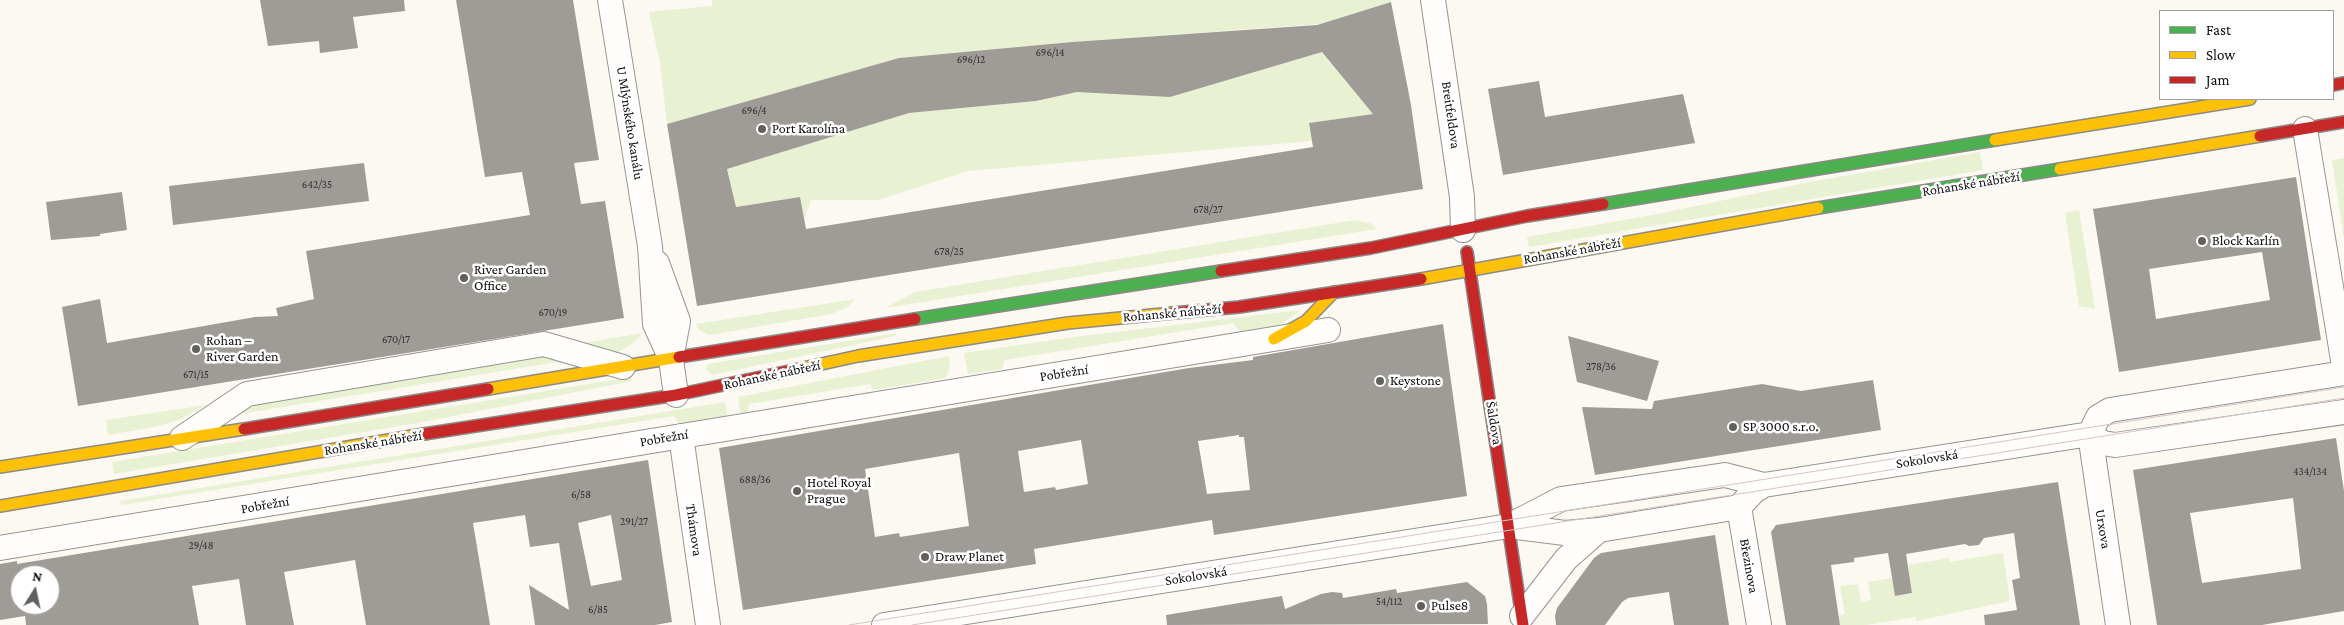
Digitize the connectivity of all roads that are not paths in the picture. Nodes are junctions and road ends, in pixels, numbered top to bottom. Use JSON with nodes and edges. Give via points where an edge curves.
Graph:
{"nodes":[{"id":1,"x":610,"y":0,"type":"edge"},
{"id":2,"x":1433,"y":0,"type":"edge"},
{"id":3,"x":2244,"y":100,"type":"edge"},
{"id":4,"x":2344,"y":122,"type":"edge"},
{"id":5,"x":2305,"y":128,"type":"junction"},
{"id":6,"x":1463,"y":230,"type":"junction"},
{"id":7,"x":1470,"y":269,"type":"junction"},
{"id":8,"x":1334,"y":292,"type":"junction"},
{"id":9,"x":1328,"y":330,"type":"dead end"},
{"id":10,"x":1274,"y":339,"type":"junction"},
{"id":11,"x":671,"y":359,"type":"junction"},
{"id":12,"x":2344,"y":366,"type":"edge"},
{"id":13,"x":624,"y":367,"type":"junction"},
{"id":14,"x":2344,"y":373,"type":"edge"},
{"id":15,"x":676,"y":395,"type":"junction"},
{"id":16,"x":2344,"y":412,"type":"edge"},
{"id":17,"x":2090,"y":434,"type":"junction"},
{"id":18,"x":681,"y":436,"type":"junction"},
{"id":19,"x":182,"y":438,"type":"junction"},
{"id":20,"x":0,"y":467,"type":"edge"},
{"id":21,"x":1764,"y":485,"type":"junction"},
{"id":22,"x":0,"y":506,"type":"edge"},
{"id":23,"x":1739,"y":507,"type":"junction"},
{"id":24,"x":1509,"y":526,"type":"junction"},
{"id":25,"x":1599,"y":530,"type":"junction"},
{"id":26,"x":0,"y":548,"type":"edge"},
{"id":27,"x":1523,"y":621,"type":"edge"},
{"id":28,"x":708,"y":625,"type":"edge"},
{"id":29,"x":884,"y":625,"type":"edge"},
{"id":30,"x":1759,"y":625,"type":"edge"},
{"id":31,"x":2118,"y":625,"type":"edge"}],
"edges":[{"from":1,"to":11,"type":"street","name":"U Mlýnského kanálu","via":[[650,246],[678,321]]},
{"from":2,"to":6,"type":"street","name":"Breitfeldova","via":[[1462,197]]},
{"from":3,"to":6,"type":"main road","via":[[1527,216]]},
{"from":4,"to":5,"type":"main road","name":"Rohanské nábřeží"},
{"from":5,"to":7,"type":"main road","name":"Rohanské nábřeží","via":[[1744,220]]},
{"from":5,"to":12,"type":"street"},
{"from":6,"to":7,"type":"main road","name":"Šaldova"},
{"from":6,"to":11,"type":"main road","via":[[1362,249]]},
{"from":7,"to":8,"type":"main road","name":"Rohanské nábřeží"},
{"from":7,"to":24,"type":"main road","name":"Šaldova"},
{"from":8,"to":10,"type":"main road","via":[[1306,320]]},
{"from":8,"to":15,"type":"main road","name":"Rohanské nábřeží","via":[[1239,307],[1068,323],[858,356]]},
{"from":9,"to":10,"type":"street","name":"Pobřežní"},
{"from":10,"to":18,"type":"street","name":"Pobřežní"},
{"from":11,"to":13,"type":"main road"},
{"from":11,"to":15,"type":"street","name":"U Mlýnského kanálu"},
{"from":13,"to":19,"type":"main road"},
{"from":13,"to":19,"type":"street","via":[[544,344],[247,394]]},
{"from":14,"to":17,"type":"street","via":[[2110,410],[2098,417]]},
{"from":15,"to":22,"type":"main road","name":"Rohanské nábřeží"},
{"from":16,"to":17,"type":"street","via":[[2116,446],[2103,443]]},
{"from":17,"to":21,"type":"street","name":"Sokolovská"},
{"from":17,"to":31,"type":"street","name":"Urxova"},
{"from":18,"to":26,"type":"street","name":"Pobřežní"},
{"from":18,"to":28,"type":"street","name":"Thámova"},
{"from":19,"to":20,"type":"main road"},
{"from":21,"to":23,"type":"street"},
{"from":21,"to":24,"type":"street","name":"Sokolovská","via":[[1725,475],[1561,499]]},
{"from":23,"to":25,"type":"street","name":"Sokolovská"},
{"from":23,"to":30,"type":"street","name":"Březinova"},
{"from":24,"to":25,"type":"street","name":"Sokolovská","via":[[1565,533]]},
{"from":24,"to":27,"type":"main road","name":"Šaldova"},
{"from":24,"to":29,"type":"street","name":"Sokolovská"},
{"from":25,"to":27,"type":"street","name":"Šaldova","via":[[1566,559]]}]}
